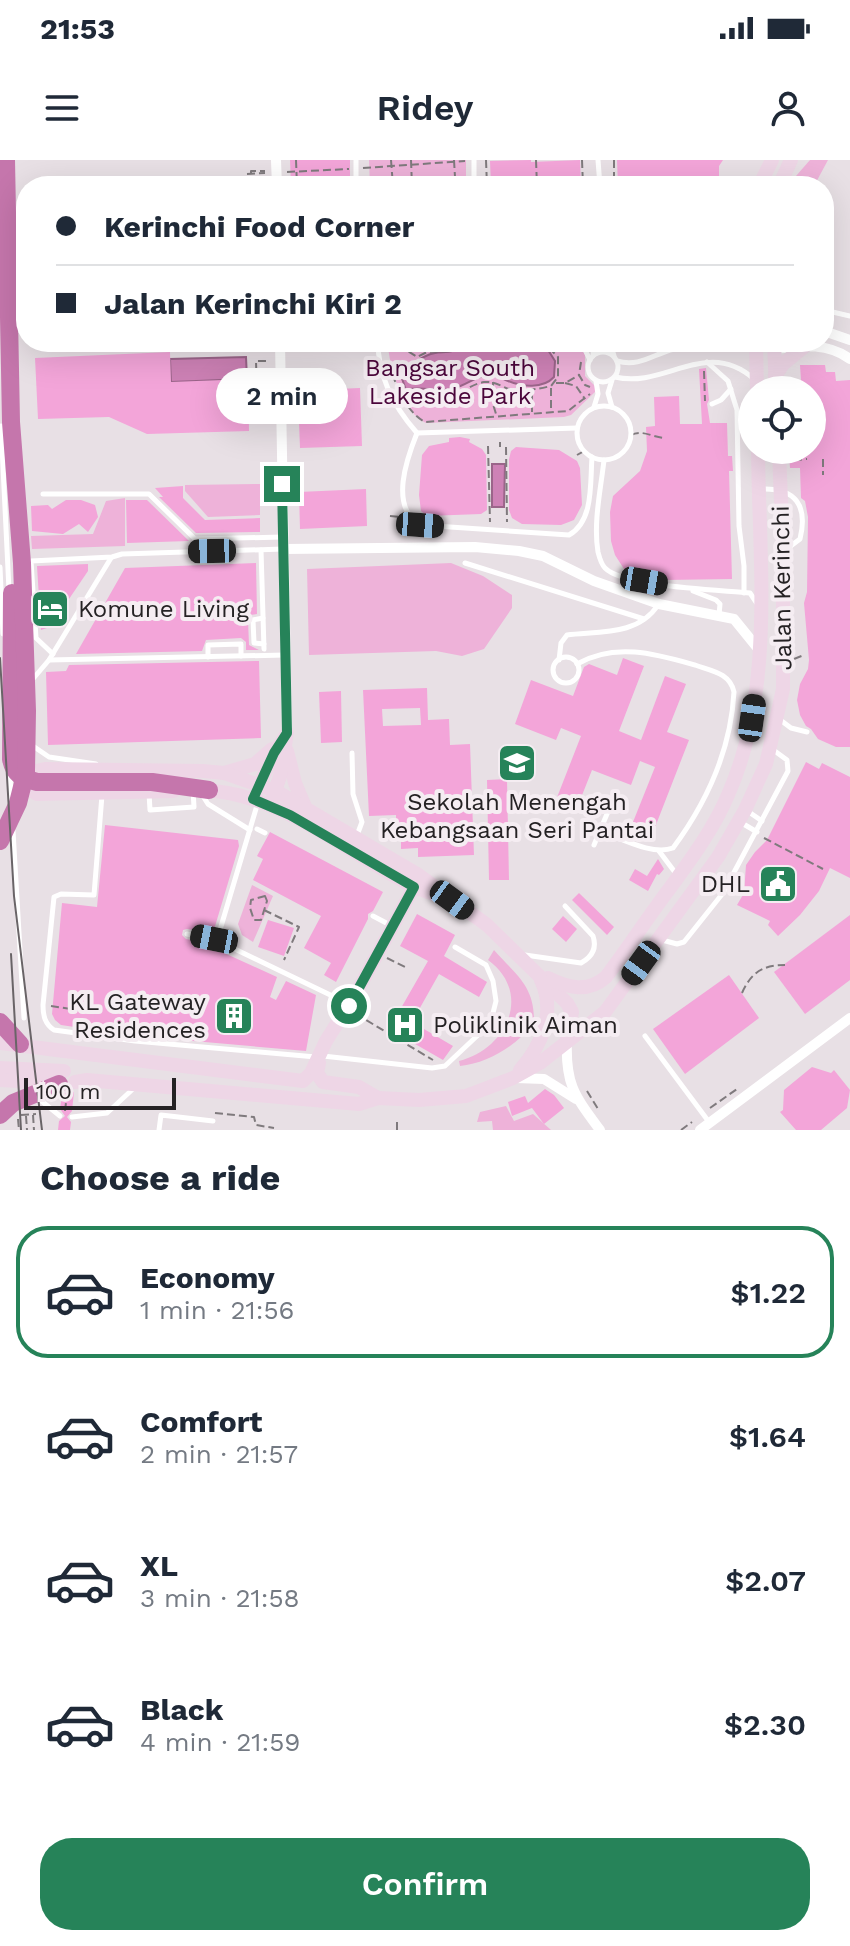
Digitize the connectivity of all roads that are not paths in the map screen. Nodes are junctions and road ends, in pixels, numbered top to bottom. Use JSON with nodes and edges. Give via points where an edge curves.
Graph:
{"nodes":[{"id":1,"x":6,"y":160,"type":"edge"},
{"id":2,"x":280,"y":352,"type":"edge"},
{"id":3,"x":379,"y":352,"type":"edge"},
{"id":4,"x":587,"y":352,"type":"edge"},
{"id":5,"x":592,"y":352,"type":"edge"},
{"id":6,"x":613,"y":352,"type":"edge"},
{"id":7,"x":668,"y":352,"type":"edge"},
{"id":8,"x":756,"y":352,"type":"edge"},
{"id":9,"x":774,"y":352,"type":"edge"},
{"id":10,"x":798,"y":352,"type":"edge"},
{"id":11,"x":615,"y":358,"type":"junction"},
{"id":12,"x":591,"y":359,"type":"junction"},
{"id":13,"x":707,"y":362,"type":"junction"},
{"id":14,"x":746,"y":376,"type":"edge"},
{"id":15,"x":757,"y":376,"type":"edge"},
{"id":16,"x":776,"y":376,"type":"edge"},
{"id":17,"x":779,"y":376,"type":"edge"},
{"id":18,"x":614,"y":378,"type":"junction"},
{"id":19,"x":594,"y":379,"type":"junction"},
{"id":20,"x":732,"y":388,"type":"junction"},
{"id":21,"x":712,"y":404,"type":"dead end"},
{"id":22,"x":594,"y":407,"type":"junction"},
{"id":23,"x":612,"y":407,"type":"junction"},
{"id":24,"x":6,"y":424,"type":"edge"},
{"id":25,"x":577,"y":428,"type":"junction"},
{"id":26,"x":417,"y":433,"type":"junction"},
{"id":27,"x":592,"y":457,"type":"junction"},
{"id":28,"x":604,"y":460,"type":"junction"},
{"id":29,"x":758,"y":464,"type":"edge"},
{"id":30,"x":780,"y":464,"type":"edge"},
{"id":31,"x":781,"y":488,"type":"junction"},
{"id":32,"x":758,"y":490,"type":"junction"},
{"id":33,"x":43,"y":494,"type":"dead end"},
{"id":34,"x":283,"y":537,"type":"junction"},
{"id":35,"x":284,"y":549,"type":"junction"},
{"id":36,"x":261,"y":550,"type":"junction"},
{"id":37,"x":112,"y":557,"type":"junction"},
{"id":38,"x":465,"y":563,"type":"dead end"},
{"id":39,"x":0,"y":567,"type":"edge"},
{"id":40,"x":688,"y":589,"type":"junction"},
{"id":41,"x":744,"y":593,"type":"junction"},
{"id":42,"x":36,"y":603,"type":"dead end"},
{"id":43,"x":659,"y":604,"type":"junction"},
{"id":44,"x":719,"y":615,"type":"junction"},
{"id":45,"x":760,"y":615,"type":"junction"},
{"id":46,"x":263,"y":618,"type":"junction"},
{"id":47,"x":644,"y":619,"type":"junction"},
{"id":48,"x":33,"y":621,"type":"junction"},
{"id":49,"x":3,"y":638,"type":"dead end"},
{"id":50,"x":760,"y":651,"type":"junction"},
{"id":51,"x":4,"y":652,"type":"dead end"},
{"id":52,"x":788,"y":654,"type":"junction"},
{"id":53,"x":286,"y":655,"type":"junction"},
{"id":54,"x":241,"y":656,"type":"junction"},
{"id":55,"x":51,"y":657,"type":"junction"},
{"id":56,"x":208,"y":657,"type":"junction"},
{"id":57,"x":559,"y":660,"type":"junction"},
{"id":58,"x":577,"y":664,"type":"junction"},
{"id":59,"x":20,"y":679,"type":"junction"},
{"id":60,"x":29,"y":683,"type":"junction"},
{"id":61,"x":22,"y":693,"type":"junction"},
{"id":62,"x":778,"y":719,"type":"junction"},
{"id":63,"x":807,"y":732,"type":"dead end"},
{"id":64,"x":284,"y":739,"type":"junction"},
{"id":65,"x":5,"y":745,"type":"edge"},
{"id":66,"x":771,"y":749,"type":"junction"},
{"id":67,"x":352,"y":753,"type":"dead end"},
{"id":68,"x":45,"y":769,"type":"junction"},
{"id":69,"x":117,"y":770,"type":"junction"},
{"id":70,"x":224,"y":773,"type":"junction"},
{"id":71,"x":150,"y":787,"type":"junction"},
{"id":72,"x":200,"y":790,"type":"junction"},
{"id":73,"x":37,"y":794,"type":"junction"},
{"id":74,"x":102,"y":794,"type":"junction"},
{"id":75,"x":263,"y":796,"type":"junction"},
{"id":76,"x":612,"y":802,"type":"dead end"},
{"id":77,"x":11,"y":807,"type":"dead end"},
{"id":78,"x":306,"y":809,"type":"junction"},
{"id":79,"x":742,"y":816,"type":"junction"},
{"id":80,"x":762,"y":821,"type":"junction"},
{"id":81,"x":12,"y":824,"type":"dead end"},
{"id":82,"x":257,"y":829,"type":"dead end"},
{"id":83,"x":250,"y":830,"type":"junction"},
{"id":84,"x":600,"y":831,"type":"junction"},
{"id":85,"x":265,"y":833,"type":"dead end"},
{"id":86,"x":756,"y":833,"type":"junction"},
{"id":87,"x":0,"y":838,"type":"edge"},
{"id":88,"x":356,"y":838,"type":"junction"},
{"id":89,"x":594,"y":845,"type":"dead end"},
{"id":90,"x":658,"y":850,"type":"junction"},
{"id":91,"x":679,"y":877,"type":"junction"},
{"id":92,"x":414,"y":887,"type":"junction"},
{"id":93,"x":452,"y":900,"type":"junction"},
{"id":94,"x":565,"y":906,"type":"dead end"},
{"id":95,"x":373,"y":916,"type":"dead end"},
{"id":96,"x":393,"y":927,"type":"junction"},
{"id":97,"x":187,"y":934,"type":"dead end"},
{"id":98,"x":658,"y":939,"type":"junction"},
{"id":99,"x":217,"y":940,"type":"junction"},
{"id":100,"x":455,"y":947,"type":"dead end"},
{"id":101,"x":520,"y":955,"type":"junction"},
{"id":102,"x":537,"y":972,"type":"junction"},
{"id":103,"x":351,"y":1003,"type":"junction"},
{"id":104,"x":24,"y":1018,"type":"dead end"},
{"id":105,"x":850,"y":1018,"type":"edge"},
{"id":106,"x":0,"y":1022,"type":"edge"},
{"id":107,"x":645,"y":1036,"type":"dead end"},
{"id":108,"x":126,"y":1039,"type":"junction"},
{"id":109,"x":567,"y":1039,"type":"junction"},
{"id":110,"x":135,"y":1041,"type":"junction"},
{"id":111,"x":0,"y":1043,"type":"edge"},
{"id":112,"x":20,"y":1044,"type":"junction"},
{"id":113,"x":318,"y":1057,"type":"junction"},
{"id":114,"x":128,"y":1059,"type":"junction"},
{"id":115,"x":0,"y":1068,"type":"edge"},
{"id":116,"x":513,"y":1078,"type":"junction"},
{"id":117,"x":71,"y":1079,"type":"junction"},
{"id":118,"x":0,"y":1080,"type":"edge"},
{"id":119,"x":138,"y":1084,"type":"junction"},
{"id":120,"x":29,"y":1088,"type":"junction"},
{"id":121,"x":378,"y":1098,"type":"junction"},
{"id":122,"x":576,"y":1099,"type":"junction"},
{"id":123,"x":0,"y":1115,"type":"edge"},
{"id":124,"x":60,"y":1116,"type":"dead end"},
{"id":125,"x":72,"y":1117,"type":"dead end"},
{"id":126,"x":213,"y":1121,"type":"dead end"},
{"id":127,"x":710,"y":1123,"type":"junction"},
{"id":128,"x":696,"y":1126,"type":"edge"},
{"id":129,"x":159,"y":1130,"type":"edge"},
{"id":130,"x":600,"y":1130,"type":"edge"}],
"edges":[{"from":1,"to":24,"type":"highway"},
{"from":2,"to":34,"type":"street"},
{"from":3,"to":26,"type":"lane","via":[[386,384]]},
{"from":4,"to":12,"type":"lane"},
{"from":5,"to":12,"type":"lane"},
{"from":6,"to":11,"type":"lane"},
{"from":7,"to":11,"type":"lane","via":[[631,364]]},
{"from":8,"to":15,"type":"main road"},
{"from":9,"to":16,"type":"main road"},
{"from":10,"to":17,"type":"main road","via":[[783,364]]},
{"from":11,"to":12,"type":"lane","via":[[601,352]]},
{"from":11,"to":18,"type":"lane"},
{"from":12,"to":19,"type":"lane"},
{"from":13,"to":14,"type":"lane","via":[[725,362]]},
{"from":13,"to":18,"type":"lane","via":[[636,380]]},
{"from":13,"to":20,"type":"lane"},
{"from":18,"to":19,"type":"lane"},
{"from":18,"to":23,"type":"lane","via":[[608,393]]},
{"from":19,"to":22,"type":"lane"},
{"from":20,"to":21,"type":"lane"},
{"from":20,"to":41,"type":"lane"},
{"from":22,"to":23,"type":"lane"},
{"from":22,"to":25,"type":"lane"},
{"from":23,"to":28,"type":"lane","via":[[626,417],[631,435],[619,455]]},
{"from":24,"to":59,"type":"lane","via":[[3,512]]},
{"from":24,"to":71,"type":"highway","via":[[13,770],[37,782]]},
{"from":24,"to":87,"type":"highway","via":[[27,666],[26,771],[18,803]]},
{"from":25,"to":26,"type":"lane"},
{"from":25,"to":27,"type":"lane","via":[[584,451]]},
{"from":26,"to":27,"type":"lane","via":[[403,490],[406,509],[420,525],[569,535],[580,529],[588,510]]},
{"from":27,"to":28,"type":"lane"},
{"from":28,"to":40,"type":"lane","via":[[597,528],[605,568],[623,577]]},
{"from":29,"to":32,"type":"main road","name":"Jalan Kerinchi"},
{"from":30,"to":31,"type":"main road","name":"Jalan Kerinchi"},
{"from":31,"to":32,"type":"lane"},
{"from":31,"to":52,"type":"main road","name":"Jalan Kerinchi"},
{"from":32,"to":45,"type":"main road","name":"Jalan Kerinchi"},
{"from":33,"to":34,"type":"lane","via":[[149,494],[195,539]]},
{"from":34,"to":35,"type":"street"},
{"from":35,"to":36,"type":"lane"},
{"from":35,"to":43,"type":"street","via":[[526,550]]},
{"from":35,"to":53,"type":"street"},
{"from":36,"to":37,"type":"lane"},
{"from":36,"to":46,"type":"lane"},
{"from":37,"to":48,"type":"lane","via":[[31,561]]},
{"from":37,"to":55,"type":"lane"},
{"from":38,"to":47,"type":"lane"},
{"from":39,"to":49,"type":"lane"},
{"from":40,"to":41,"type":"lane"},
{"from":40,"to":44,"type":"lane","via":[[716,600]]},
{"from":41,"to":45,"type":"lane","via":[[755,597]]},
{"from":42,"to":48,"type":"lane"},
{"from":43,"to":44,"type":"street"},
{"from":43,"to":47,"type":"lane"},
{"from":44,"to":50,"type":"street","via":[[734,619]]},
{"from":45,"to":50,"type":"main road","name":"Jalan Kerinchi"},
{"from":46,"to":46,"type":"lane","via":[[264,646],[254,643],[253,632],[253,620]]},
{"from":47,"to":57,"type":"lane","via":[[610,632],[567,635]]},
{"from":48,"to":55,"type":"lane","via":[[36,638]]},
{"from":50,"to":52,"type":"main road"},
{"from":50,"to":91,"type":"main road","name":"Jalan Kerinchi","via":[[752,718],[734,779]]},
{"from":51,"to":77,"type":"lane"},
{"from":52,"to":62,"type":"main road","name":"Jalan Kerinchi"},
{"from":53,"to":54,"type":"lane"},
{"from":53,"to":64,"type":"street"},
{"from":54,"to":56,"type":"lane"},
{"from":54,"to":56,"type":"lane","via":[[241,644],[208,645]]},
{"from":55,"to":56,"type":"lane"},
{"from":55,"to":60,"type":"lane"},
{"from":57,"to":58,"type":"lane"},
{"from":57,"to":58,"type":"lane","via":[[554,675],[563,683],[575,680]]},
{"from":58,"to":90,"type":"lane","via":[[609,653],[656,654],[723,674],[733,687],[730,731],[715,774],[675,846]]},
{"from":59,"to":60,"type":"lane"},
{"from":59,"to":61,"type":"lane","via":[[15,687]]},
{"from":60,"to":61,"type":"lane"},
{"from":61,"to":69,"type":"lane","via":[[25,734],[33,748],[49,757]]},
{"from":62,"to":63,"type":"lane"},
{"from":62,"to":66,"type":"main road","name":"Jalan Kerinchi"},
{"from":64,"to":70,"type":"main road","via":[[255,764]]},
{"from":64,"to":75,"type":"main road"},
{"from":64,"to":78,"type":"main road"},
{"from":65,"to":68,"type":"main road"},
{"from":66,"to":79,"type":"main road","name":"Jalan Kerinchi"},
{"from":66,"to":80,"type":"lane","via":[[787,760],[788,771]]},
{"from":67,"to":88,"type":"lane","via":[[353,794],[362,822]]},
{"from":68,"to":69,"type":"main road"},
{"from":68,"to":73,"type":"main road","via":[[27,778],[29,789]]},
{"from":69,"to":70,"type":"main road"},
{"from":70,"to":75,"type":"main road"},
{"from":71,"to":72,"type":"highway"},
{"from":71,"to":72,"type":"lane","via":[[150,810],[194,807]]},
{"from":71,"to":74,"type":"main road"},
{"from":72,"to":75,"type":"main road"},
{"from":72,"to":83,"type":"lane","via":[[208,804]]},
{"from":73,"to":74,"type":"main road"},
{"from":73,"to":87,"type":"main road","via":[[13,813]]},
{"from":74,"to":108,"type":"lane","via":[[97,896],[54,897],[43,1015],[54,1030]]},
{"from":75,"to":78,"type":"main road"},
{"from":75,"to":83,"type":"lane"},
{"from":75,"to":92,"type":"main road"},
{"from":76,"to":84,"type":"lane"},
{"from":78,"to":88,"type":"main road"},
{"from":79,"to":80,"type":"lane"},
{"from":79,"to":86,"type":"lane"},
{"from":79,"to":98,"type":"main road","name":"Jalan Kerinchi"},
{"from":80,"to":86,"type":"lane"},
{"from":81,"to":104,"type":"lane"},
{"from":82,"to":85,"type":"lane"},
{"from":83,"to":99,"type":"lane"},
{"from":84,"to":89,"type":"lane"},
{"from":84,"to":90,"type":"lane"},
{"from":86,"to":98,"type":"lane","via":[[723,893],[687,940],[677,944]]},
{"from":88,"to":93,"type":"main road"},
{"from":90,"to":91,"type":"lane"},
{"from":91,"to":102,"type":"main road","name":"Jalan Kerinchi","via":[[618,961],[599,974],[582,979]]},
{"from":92,"to":93,"type":"main road"},
{"from":92,"to":96,"type":"main road"},
{"from":93,"to":101,"type":"main road"},
{"from":94,"to":101,"type":"lane","via":[[593,936],[594,952],[587,960]]},
{"from":95,"to":96,"type":"lane"},
{"from":96,"to":103,"type":"main road"},
{"from":97,"to":99,"type":"lane"},
{"from":98,"to":109,"type":"main road","name":"Jalan Kerinchi","via":[[605,1012]]},
{"from":99,"to":103,"type":"lane"},
{"from":100,"to":113,"type":"lane","via":[[486,965],[496,1001],[491,1021],[452,1061],[432,1068]]},
{"from":101,"to":102,"type":"main road"},
{"from":102,"to":109,"type":"main road","via":[[567,1003],[572,1017]]},
{"from":102,"to":116,"type":"main road","via":[[549,1010],[529,1060]]},
{"from":103,"to":113,"type":"main road"},
{"from":103,"to":113,"type":"main road"},
{"from":105,"to":127,"type":"street"},
{"from":106,"to":112,"type":"highway"},
{"from":107,"to":127,"type":"lane"},
{"from":108,"to":110,"type":"lane"},
{"from":108,"to":114,"type":"lane"},
{"from":109,"to":116,"type":"main road","name":"Jalan Kerinchi"},
{"from":109,"to":122,"type":"street","via":[[566,1068]]},
{"from":110,"to":113,"type":"lane"},
{"from":110,"to":114,"type":"lane"},
{"from":111,"to":112,"type":"main road"},
{"from":112,"to":114,"type":"main road"},
{"from":113,"to":114,"type":"main road","via":[[308,1077],[297,1082]]},
{"from":113,"to":121,"type":"main road","name":"Jalan Kerinchi","via":[[320,1079],[359,1087]]},
{"from":115,"to":117,"type":"main road","name":"Jalan Kerinchi"},
{"from":116,"to":121,"type":"main road","name":"Jalan Kerinchi","via":[[448,1099]]},
{"from":116,"to":122,"type":"street","via":[[544,1079]]},
{"from":117,"to":119,"type":"main road","name":"Jalan Kerinchi"},
{"from":117,"to":120,"type":"highway"},
{"from":118,"to":120,"type":"main road"},
{"from":119,"to":121,"type":"main road","name":"Jalan Kerinchi","via":[[359,1104]]},
{"from":119,"to":125,"type":"lane","via":[[107,1113]]},
{"from":120,"to":123,"type":"highway"},
{"from":120,"to":124,"type":"lane"},
{"from":122,"to":130,"type":"street"},
{"from":126,"to":129,"type":"lane","via":[[161,1115]]},
{"from":127,"to":128,"type":"street"}]}
